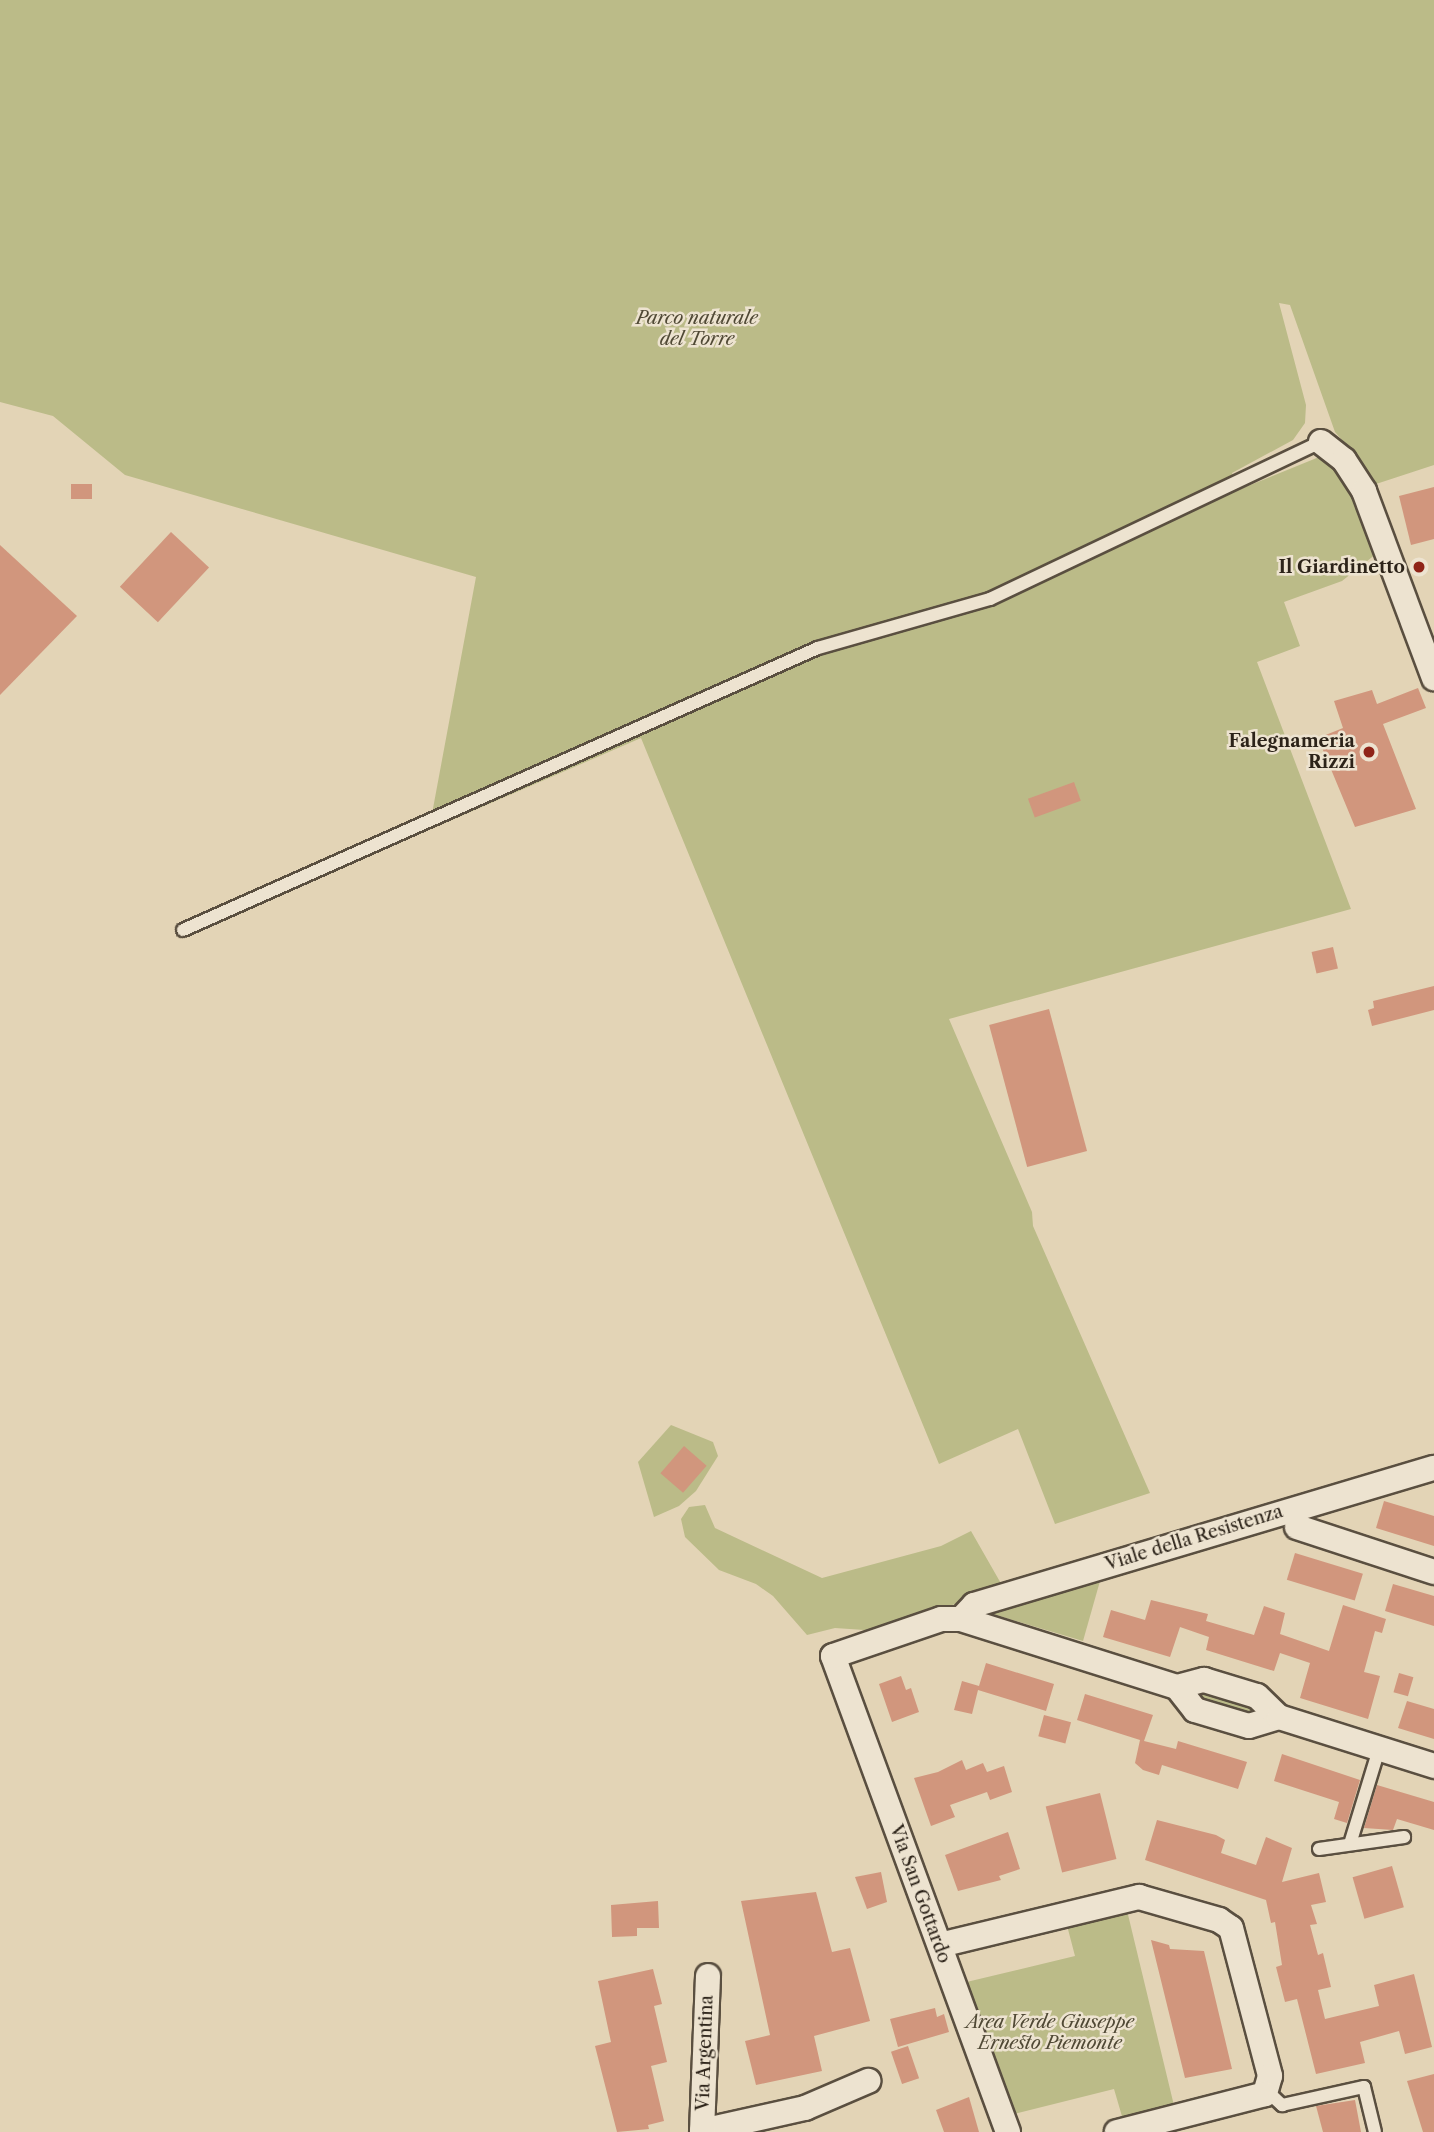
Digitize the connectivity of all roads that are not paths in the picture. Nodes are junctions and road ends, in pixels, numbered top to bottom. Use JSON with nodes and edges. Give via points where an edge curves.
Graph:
{"nodes":[{"id":1,"x":1321,"y":442,"type":"joint"},
{"id":2,"x":1434,"y":678,"type":"edge"},
{"id":3,"x":183,"y":930,"type":"dead end"},
{"id":4,"x":1434,"y":1468,"type":"edge"},
{"id":5,"x":1297,"y":1527,"type":"dead end"},
{"id":6,"x":1434,"y":1572,"type":"edge"},
{"id":7,"x":961,"y":1619,"type":"junction"},
{"id":8,"x":833,"y":1656,"type":"joint"},
{"id":9,"x":1379,"y":1749,"type":"junction"},
{"id":10,"x":1434,"y":1766,"type":"edge"},
{"id":11,"x":1404,"y":1837,"type":"dead end"},
{"id":12,"x":1350,"y":1844,"type":"junction"},
{"id":13,"x":1319,"y":1849,"type":"dead end"},
{"id":14,"x":940,"y":1945,"type":"junction"},
{"id":15,"x":708,"y":1976,"type":"dead end"},
{"id":16,"x":867,"y":2081,"type":"dead end"},
{"id":17,"x":1267,"y":2091,"type":"junction"},
{"id":18,"x":702,"y":2132,"type":"edge"},
{"id":19,"x":1008,"y":2132,"type":"edge"},
{"id":20,"x":1117,"y":2132,"type":"edge"},
{"id":21,"x":1375,"y":2132,"type":"edge"}],
"edges":[{"from":1,"to":2,"type":"street","via":[[1344,460],[1364,491]]},
{"from":1,"to":3,"type":"lane","via":[[990,599],[818,648]]},
{"from":4,"to":7,"type":"street","name":"Viale della Resistenza","via":[[974,1605]]},
{"from":5,"to":6,"type":"street","name":"Viale della Resistenza"},
{"from":7,"to":8,"type":"street","name":"Viale della Resistenza","via":[[941,1619]]},
{"from":7,"to":9,"type":"street","name":"Viale della Resistenza","via":[[1177,1687],[1195,1710],[1248,1726],[1279,1717]]},
{"from":8,"to":14,"type":"street","name":"Via San Gottardo"},
{"from":9,"to":10,"type":"street","name":"Viale della Resistenza"},
{"from":9,"to":12,"type":"lane"},
{"from":11,"to":12,"type":"lane"},
{"from":12,"to":13,"type":"lane"},
{"from":14,"to":17,"type":"street","via":[[1132,1898],[1219,1920],[1238,1941],[1270,2076]]},
{"from":14,"to":19,"type":"street","name":"Via San Gottardo"},
{"from":15,"to":18,"type":"street","name":"Via Argentina"},
{"from":16,"to":18,"type":"street","name":"Via Argentina","via":[[805,2108]]},
{"from":17,"to":20,"type":"street","via":[[1258,2099]]},
{"from":17,"to":21,"type":"lane","via":[[1282,2105],[1364,2087]]}]}
